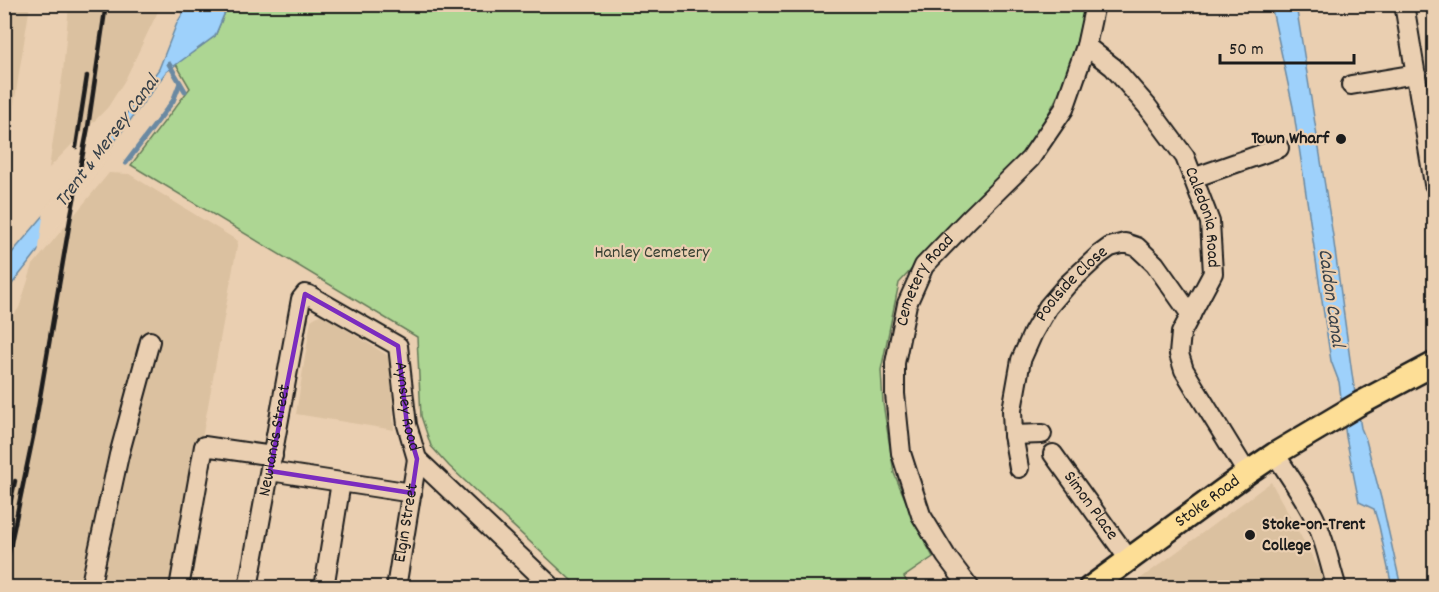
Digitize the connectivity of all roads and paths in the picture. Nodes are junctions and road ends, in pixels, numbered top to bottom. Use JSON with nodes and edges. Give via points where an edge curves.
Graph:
{"nodes":[{"id":1,"x":1095,"y":4,"type":"edge"},
{"id":2,"x":1404,"y":4,"type":"edge"},
{"id":3,"x":1086,"y":46,"type":"junction"},
{"id":4,"x":1416,"y":74,"type":"junction"},
{"id":5,"x":1351,"y":85,"type":"dead end"},
{"id":6,"x":1279,"y":148,"type":"dead end"},
{"id":7,"x":1193,"y":178,"type":"junction"},
{"id":8,"x":1434,"y":184,"type":"edge"},
{"id":9,"x":304,"y":294,"type":"joint"},
{"id":10,"x":1191,"y":315,"type":"junction"},
{"id":11,"x":150,"y":341,"type":"dead end"},
{"id":12,"x":1434,"y":364,"type":"edge"},
{"id":13,"x":1042,"y":434,"type":"dead end"},
{"id":14,"x":1013,"y":435,"type":"junction"},
{"id":15,"x":1053,"y":454,"type":"dead end"},
{"id":16,"x":1275,"y":454,"type":"junction"},
{"id":17,"x":417,"y":459,"type":"junction"},
{"id":18,"x":272,"y":464,"type":"junction"},
{"id":19,"x":1019,"y":468,"type":"dead end"},
{"id":20,"x":1247,"y":473,"type":"junction"},
{"id":21,"x":341,"y":482,"type":"junction"},
{"id":22,"x":412,"y":493,"type":"junction"},
{"id":23,"x":1128,"y":558,"type":"junction"},
{"id":24,"x":549,"y":586,"type":"edge"},
{"id":25,"x":90,"y":588,"type":"edge"},
{"id":26,"x":179,"y":588,"type":"edge"},
{"id":27,"x":248,"y":588,"type":"edge"},
{"id":28,"x":324,"y":588,"type":"edge"},
{"id":29,"x":396,"y":588,"type":"edge"},
{"id":30,"x":970,"y":588,"type":"edge"},
{"id":31,"x":1090,"y":588,"type":"edge"},
{"id":32,"x":1337,"y":588,"type":"edge"}],
"edges":[{"from":1,"to":3,"type":"street","name":"Cemetery Road"},
{"from":2,"to":4,"type":"street"},
{"from":3,"to":7,"type":"street","name":"Caledonia Road","via":[[1113,67],[1147,106],[1185,158]]},
{"from":3,"to":30,"type":"street","name":"Cemetery Road","via":[[1064,109],[1030,159],[924,266],[907,304],[896,363],[901,453],[921,515]]},
{"from":4,"to":5,"type":"street"},
{"from":4,"to":8,"type":"street"},
{"from":6,"to":7,"type":"street"},
{"from":7,"to":10,"type":"street","name":"Caledonia Road","via":[[1210,222],[1213,273]]},
{"from":9,"to":17,"type":"street","name":"Aynsley Road","via":[[398,346],[407,425]]},
{"from":9,"to":18,"type":"street","name":"Newlands Street"},
{"from":10,"to":14,"type":"street","name":"Poolside Close","via":[[1155,264],[1137,247],[1125,243],[1110,247],[1067,285],[1033,333],[1019,370],[1012,410]]},
{"from":10,"to":20,"type":"street","name":"Caledonia Road","via":[[1181,333],[1179,354],[1184,370]]},
{"from":11,"to":25,"type":"street","via":[[119,454]]},
{"from":12,"to":16,"type":"main road","name":"Stoke Road"},
{"from":13,"to":14,"type":"street"},
{"from":14,"to":19,"type":"street","name":"Poolside Close"},
{"from":15,"to":23,"type":"street","name":"Simon Place"},
{"from":16,"to":20,"type":"main road","name":"Stoke Road"},
{"from":16,"to":32,"type":"street","via":[[1313,515]]},
{"from":17,"to":22,"type":"street","name":"Elgin Street"},
{"from":17,"to":24,"type":"street","name":"Aynsley Road"},
{"from":18,"to":21,"type":"street"},
{"from":18,"to":26,"type":"street","via":[[204,446]]},
{"from":18,"to":27,"type":"street","name":"Newlands Street"},
{"from":20,"to":23,"type":"main road","name":"Stoke Road"},
{"from":21,"to":22,"type":"street"},
{"from":21,"to":28,"type":"street"},
{"from":22,"to":29,"type":"street","name":"Elgin Street"},
{"from":23,"to":31,"type":"main road","name":"Stoke Road"}]}
